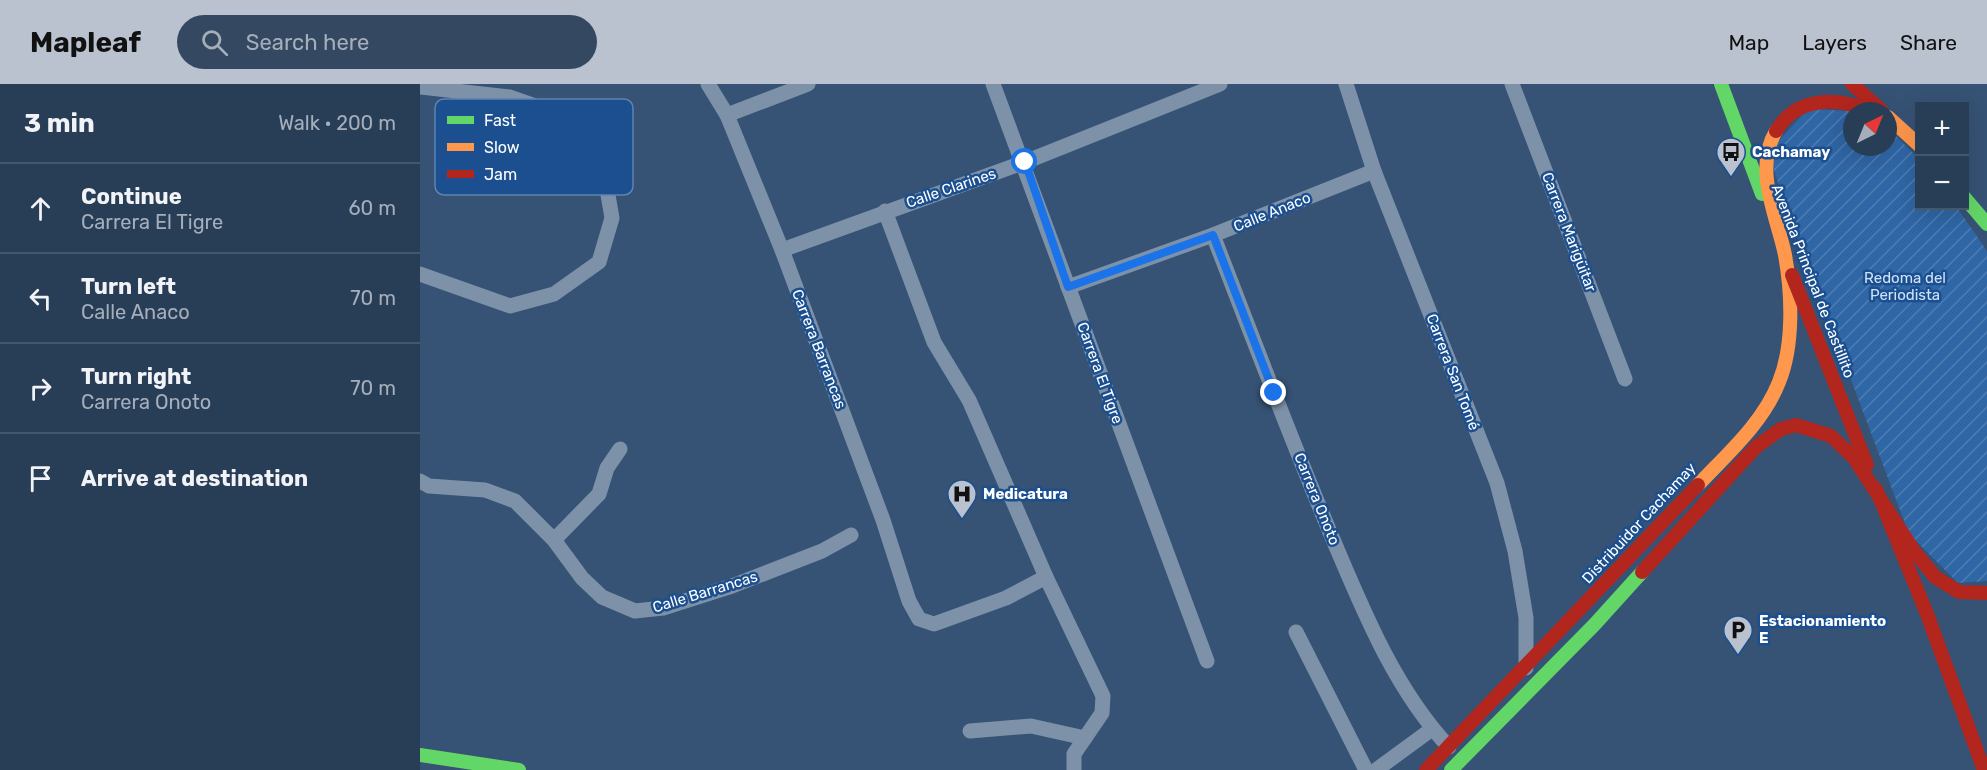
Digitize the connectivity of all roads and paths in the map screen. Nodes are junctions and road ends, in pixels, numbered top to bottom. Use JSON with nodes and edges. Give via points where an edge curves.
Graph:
{"nodes":[{"id":1,"x":708,"y":84,"type":"edge"},
{"id":2,"x":808,"y":84,"type":"edge"},
{"id":3,"x":993,"y":84,"type":"edge"},
{"id":4,"x":1220,"y":84,"type":"edge"},
{"id":5,"x":1346,"y":84,"type":"edge"},
{"id":6,"x":1512,"y":84,"type":"edge"},
{"id":7,"x":1721,"y":84,"type":"edge"},
{"id":8,"x":1852,"y":84,"type":"edge"},
{"id":9,"x":420,"y":87,"type":"edge"},
{"id":10,"x":516,"y":99,"type":"edge"},
{"id":11,"x":1846,"y":102,"type":"edge"},
{"id":12,"x":1872,"y":102,"type":"edge"},
{"id":13,"x":728,"y":115,"type":"junction"},
{"id":14,"x":1897,"y":125,"type":"edge"},
{"id":15,"x":1897,"y":126,"type":"edge"},
{"id":16,"x":1902,"y":129,"type":"junction"},
{"id":17,"x":1915,"y":142,"type":"edge"},
{"id":18,"x":1025,"y":162,"type":"junction"},
{"id":19,"x":1374,"y":171,"type":"junction"},
{"id":20,"x":608,"y":195,"type":"edge"},
{"id":21,"x":1969,"y":202,"type":"edge"},
{"id":22,"x":885,"y":211,"type":"junction"},
{"id":23,"x":1987,"y":224,"type":"edge"},
{"id":24,"x":1213,"y":235,"type":"junction"},
{"id":25,"x":782,"y":250,"type":"junction"},
{"id":26,"x":1785,"y":257,"type":"junction"},
{"id":27,"x":420,"y":274,"type":"edge"},
{"id":28,"x":1068,"y":287,"type":"junction"},
{"id":29,"x":1625,"y":379,"type":"dead end"},
{"id":30,"x":620,"y":449,"type":"dead end"},
{"id":31,"x":420,"y":481,"type":"edge"},
{"id":32,"x":1876,"y":489,"type":"junction"},
{"id":33,"x":851,"y":535,"type":"dead end"},
{"id":34,"x":554,"y":540,"type":"junction"},
{"id":35,"x":1046,"y":577,"type":"junction"},
{"id":36,"x":1987,"y":593,"type":"edge"},
{"id":37,"x":1296,"y":632,"type":"dead end"},
{"id":38,"x":1207,"y":661,"type":"dead end"},
{"id":39,"x":1526,"y":668,"type":"junction"},
{"id":40,"x":1432,"y":729,"type":"junction"},
{"id":41,"x":970,"y":731,"type":"dead end"},
{"id":42,"x":1085,"y":738,"type":"junction"},
{"id":43,"x":1449,"y":747,"type":"junction"},
{"id":44,"x":420,"y":754,"type":"edge"},
{"id":45,"x":519,"y":770,"type":"edge"},
{"id":46,"x":1074,"y":770,"type":"edge"},
{"id":47,"x":1366,"y":770,"type":"edge"},
{"id":48,"x":1376,"y":770,"type":"edge"},
{"id":49,"x":1426,"y":770,"type":"edge"},
{"id":50,"x":1451,"y":770,"type":"edge"},
{"id":51,"x":1984,"y":770,"type":"edge"}],
"edges":[{"from":1,"to":13,"type":"street","name":"Carrera Barrancas"},
{"from":2,"to":13,"type":"street"},
{"from":3,"to":18,"type":"street","name":"Carrera El Tigre"},
{"from":4,"to":18,"type":"street","name":"Calle Clarines"},
{"from":5,"to":19,"type":"street","name":"Carrera San Tomé"},
{"from":6,"to":29,"type":"street","name":"Carrera Marigüitar"},
{"from":7,"to":26,"type":"main road","name":"Avenida Principal de Castillito"},
{"from":8,"to":12,"type":"main road"},
{"from":9,"to":10,"type":"street"},
{"from":11,"to":26,"type":"main road","via":[[1821,100],[1801,106],[1788,116],[1768,153],[1769,195]]},
{"from":13,"to":25,"type":"street","name":"Carrera Barrancas"},
{"from":14,"to":16,"type":"main road"},
{"from":15,"to":16,"type":"main road"},
{"from":16,"to":17,"type":"main road"},
{"from":18,"to":22,"type":"street","name":"Calle Clarines"},
{"from":18,"to":28,"type":"street","name":"Carrera El Tigre"},
{"from":19,"to":24,"type":"street","name":"Calle Anaco"},
{"from":19,"to":39,"type":"street","name":"Carrera San Tomé","via":[[1497,483],[1515,551],[1526,618]]},
{"from":20,"to":27,"type":"street","via":[[612,218],[599,262],[554,294],[510,306]]},
{"from":21,"to":23,"type":"main road"},
{"from":22,"to":25,"type":"street","name":"Calle Clarines"},
{"from":22,"to":35,"type":"street","via":[[934,342],[969,400]]},
{"from":24,"to":28,"type":"street","name":"Calle Anaco"},
{"from":24,"to":40,"type":"street","name":"Carrera Onoto","via":[[1372,631]]},
{"from":25,"to":35,"type":"street","name":"Carrera Barrancas","via":[[883,520],[909,601],[920,619],[934,624],[1006,598]]},
{"from":26,"to":32,"type":"main road","name":"Avenida Principal de Castillito"},
{"from":26,"to":39,"type":"main road","name":"Distribuidor Cachamay","via":[[1786,343],[1782,377],[1768,406]]},
{"from":28,"to":38,"type":"street","name":"Carrera El Tigre"},
{"from":30,"to":34,"type":"street","via":[[607,468],[599,494]]},
{"from":31,"to":34,"type":"street","name":"Calle Barrancas","via":[[429,486],[485,490],[515,501]]},
{"from":32,"to":36,"type":"main road","via":[[1931,574],[1946,588],[1979,596]]},
{"from":32,"to":50,"type":"main road","via":[[1828,433],[1789,425],[1767,436],[1595,624]]},
{"from":32,"to":51,"type":"main road"},
{"from":33,"to":34,"type":"street","name":"Calle Barrancas","via":[[822,551],[732,586],[663,608],[635,612],[602,597],[582,578]]},
{"from":35,"to":42,"type":"street","via":[[1103,696],[1102,713]]},
{"from":37,"to":47,"type":"street"},
{"from":39,"to":43,"type":"main road","name":"Distribuidor Cachamay"},
{"from":40,"to":43,"type":"street","name":"Carrera Onoto"},
{"from":40,"to":48,"type":"street"},
{"from":41,"to":42,"type":"street","via":[[1031,726]]},
{"from":42,"to":46,"type":"street","via":[[1074,754]]},
{"from":43,"to":49,"type":"main road","name":"Distribuidor Cachamay"},
{"from":44,"to":45,"type":"main road"}]}
